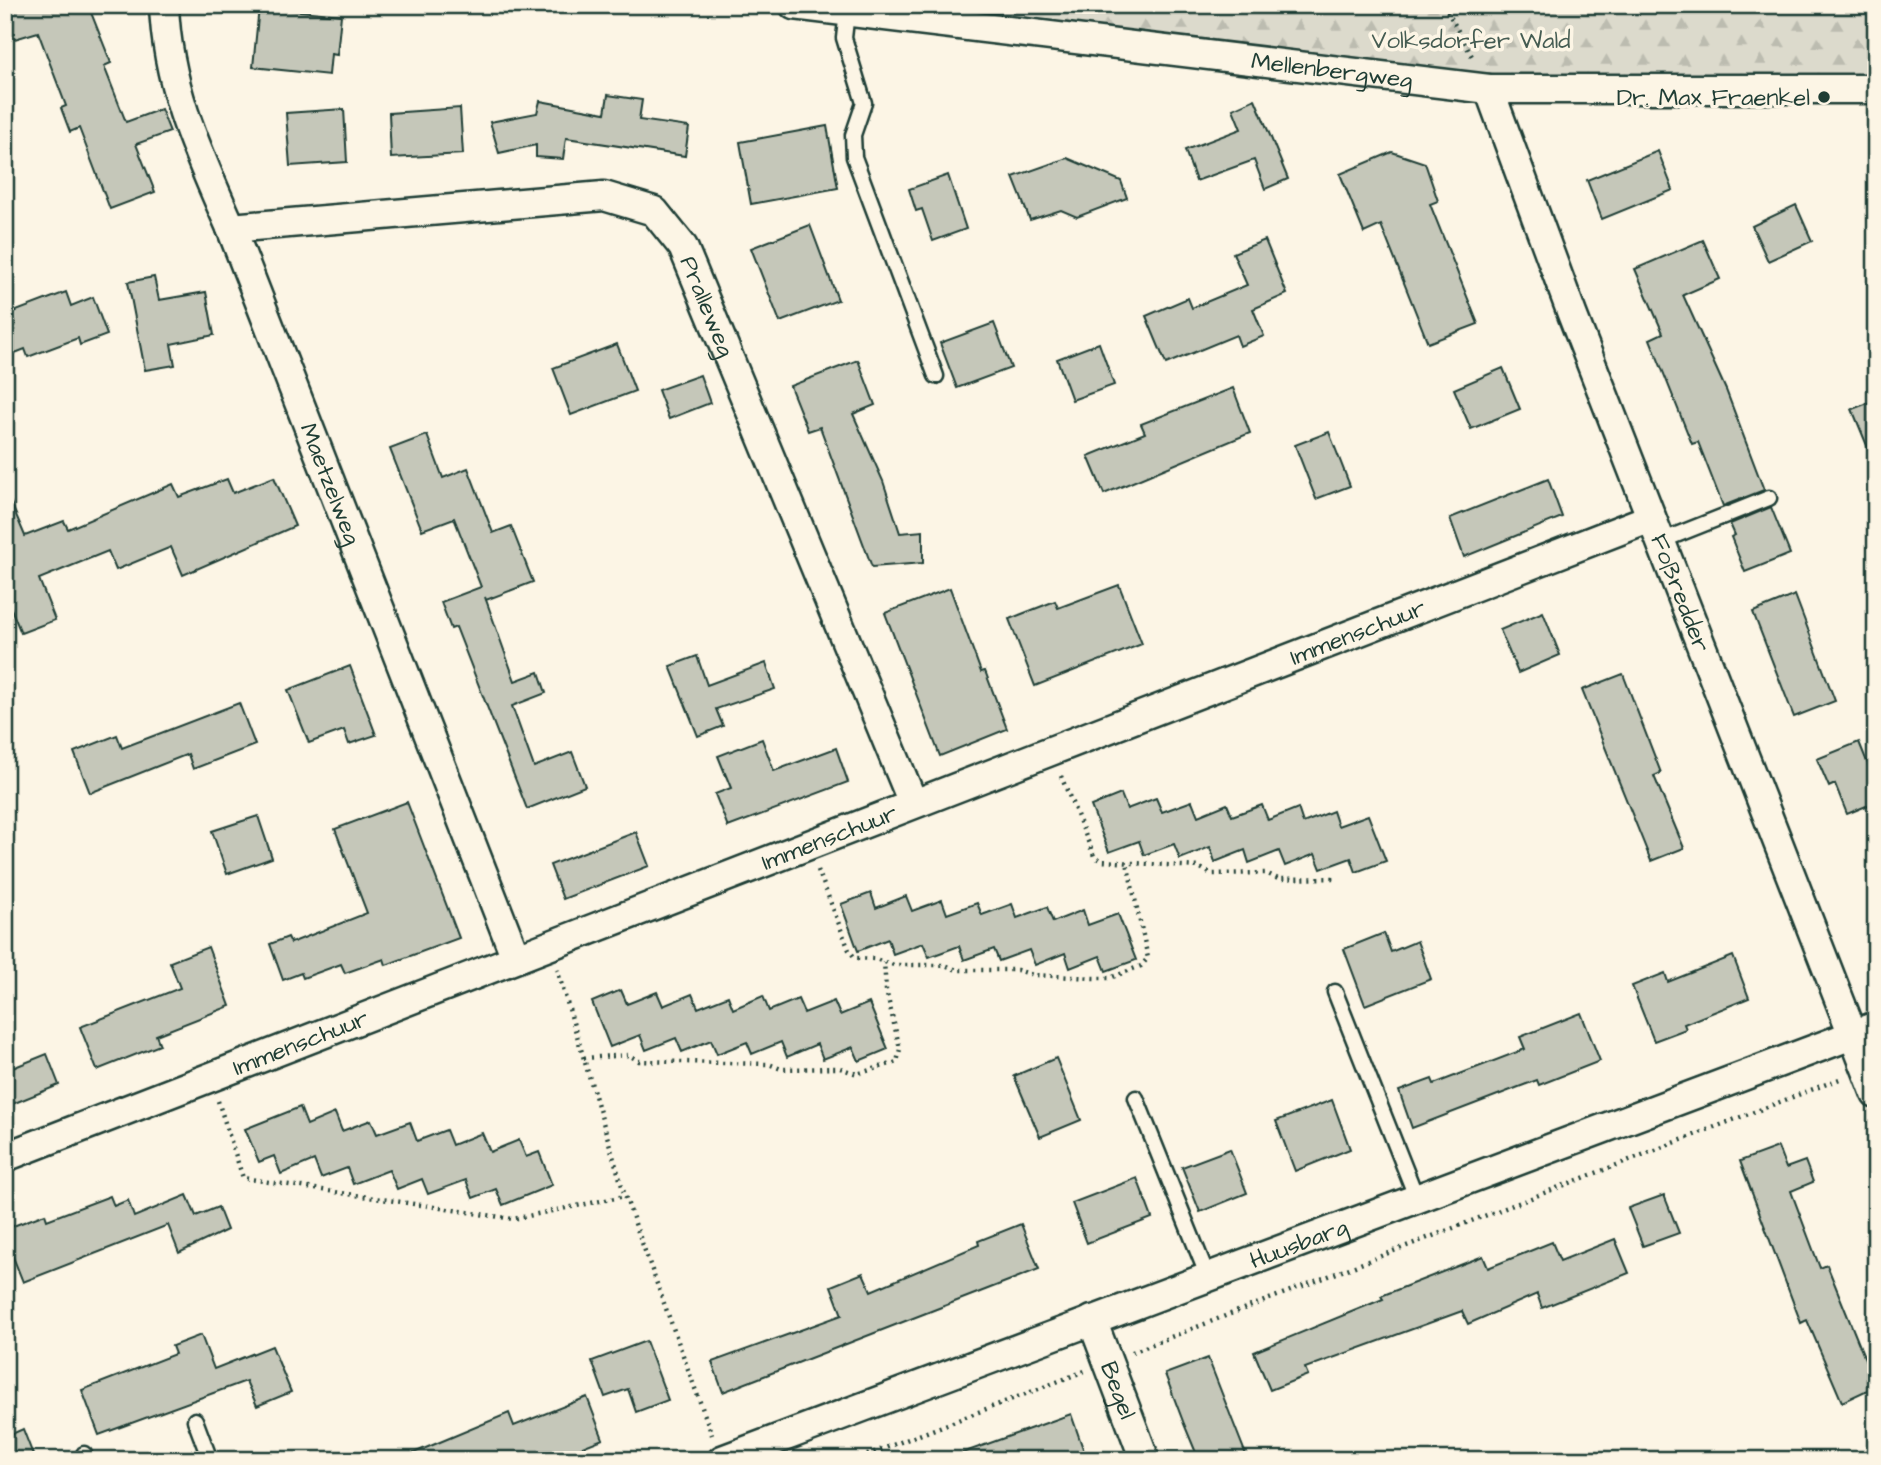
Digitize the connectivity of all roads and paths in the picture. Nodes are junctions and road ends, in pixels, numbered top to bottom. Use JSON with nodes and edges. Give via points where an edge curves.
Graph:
{"nodes":[{"id":1,"x":164,"y":5,"type":"edge"},
{"id":2,"x":794,"y":5,"type":"edge"},
{"id":3,"x":1444,"y":5,"type":"edge"},
{"id":4,"x":848,"y":12,"type":"junction"},
{"id":5,"x":1489,"y":89,"type":"junction"},
{"id":6,"x":1876,"y":89,"type":"edge"},
{"id":7,"x":231,"y":228,"type":"junction"},
{"id":8,"x":936,"y":376,"type":"dead end"},
{"id":9,"x":1769,"y":498,"type":"dead end"},
{"id":10,"x":1656,"y":530,"type":"junction"},
{"id":11,"x":1051,"y":750,"type":"junction"},
{"id":12,"x":913,"y":803,"type":"junction"},
{"id":13,"x":808,"y":844,"type":"junction"},
{"id":14,"x":1127,"y":863,"type":"junction"},
{"id":15,"x":1338,"y":878,"type":"dead end"},
{"id":16,"x":550,"y":944,"type":"junction"},
{"id":17,"x":516,"y":958,"type":"junction"},
{"id":18,"x":884,"y":962,"type":"junction"},
{"id":19,"x":1335,"y":992,"type":"dead end"},
{"id":20,"x":1865,"y":1030,"type":"edge"},
{"id":21,"x":584,"y":1058,"type":"junction"},
{"id":22,"x":210,"y":1077,"type":"junction"},
{"id":23,"x":1871,"y":1082,"type":"edge"},
{"id":24,"x":1136,"y":1098,"type":"dead end"},
{"id":25,"x":5,"y":1157,"type":"edge"},
{"id":26,"x":625,"y":1196,"type":"junction"},
{"id":27,"x":1417,"y":1199,"type":"junction"},
{"id":28,"x":1208,"y":1277,"type":"junction"},
{"id":29,"x":1092,"y":1320,"type":"junction"},
{"id":30,"x":1108,"y":1362,"type":"junction"},
{"id":31,"x":195,"y":1420,"type":"dead end"},
{"id":32,"x":719,"y":1453,"type":"edge"},
{"id":33,"x":210,"y":1460,"type":"edge"},
{"id":34,"x":854,"y":1460,"type":"edge"},
{"id":35,"x":1145,"y":1460,"type":"edge"}],
"edges":[{"from":1,"to":7,"type":"street","name":"Maetzelweg","via":[[165,47],[185,123]]},
{"from":2,"to":4,"type":"street","name":"Mellenbergweg"},
{"from":3,"to":5,"type":"path"},
{"from":4,"to":5,"type":"street","name":"Mellenbergweg"},
{"from":4,"to":8,"type":"lane","via":[[844,38],[864,103],[853,135],[854,157]]},
{"from":5,"to":6,"type":"street","name":"Mellenbergweg"},
{"from":5,"to":10,"type":"street","name":"Foßredder"},
{"from":7,"to":12,"type":"street","name":"Pralleweg","via":[[604,196],[654,211],[683,247]]},
{"from":7,"to":17,"type":"street","name":"Maetzelweg"},
{"from":9,"to":10,"type":"lane"},
{"from":10,"to":11,"type":"street","name":"Immenschuur"},
{"from":10,"to":20,"type":"street","name":"Foßredder"},
{"from":11,"to":12,"type":"street","name":"Immenschuur"},
{"from":11,"to":14,"type":"path","via":[[1094,856]]},
{"from":12,"to":13,"type":"street","name":"Immenschuur"},
{"from":13,"to":16,"type":"street","name":"Immenschuur"},
{"from":13,"to":18,"type":"path","via":[[850,953],[855,958]]},
{"from":14,"to":15,"type":"path","via":[[1199,867],[1212,874],[1266,873],[1278,879]]},
{"from":14,"to":18,"type":"path","via":[[1147,954],[1141,966],[1111,978],[1093,978]]},
{"from":16,"to":17,"type":"street","name":"Immenschuur"},
{"from":16,"to":21,"type":"path"},
{"from":17,"to":22,"type":"street","name":"Immenschuur"},
{"from":18,"to":21,"type":"path","via":[[900,1049],[897,1062],[889,1066],[857,1074],[840,1068],[781,1069],[769,1063],[639,1061],[629,1055]]},
{"from":19,"to":27,"type":"lane"},
{"from":20,"to":23,"type":"street","name":"Foßredder"},
{"from":20,"to":27,"type":"street","name":"Huusbarg"},
{"from":21,"to":26,"type":"path"},
{"from":22,"to":25,"type":"street","name":"Immenschuur"},
{"from":22,"to":26,"type":"path","via":[[243,1178],[513,1219]]},
{"from":23,"to":30,"type":"path"},
{"from":24,"to":28,"type":"lane"},
{"from":26,"to":32,"type":"path"},
{"from":27,"to":28,"type":"street","name":"Huusbarg"},
{"from":28,"to":29,"type":"street","name":"Huusbarg"},
{"from":29,"to":30,"type":"street","name":"Begel"},
{"from":29,"to":32,"type":"street","name":"Huusbarg"},
{"from":30,"to":34,"type":"path"},
{"from":30,"to":35,"type":"street","name":"Begel"},
{"from":31,"to":33,"type":"lane"}]}
